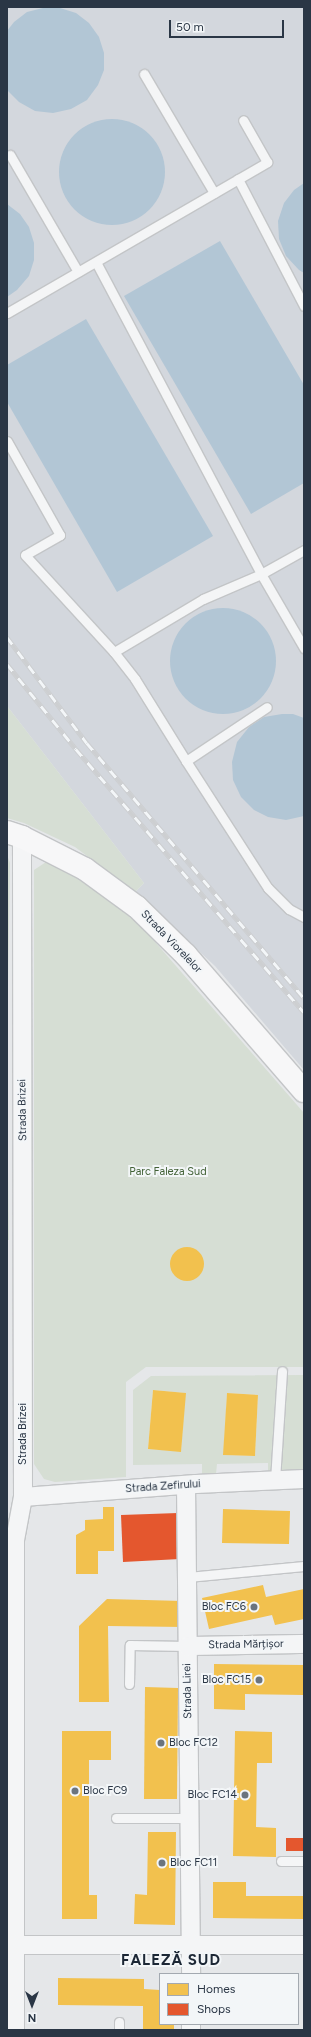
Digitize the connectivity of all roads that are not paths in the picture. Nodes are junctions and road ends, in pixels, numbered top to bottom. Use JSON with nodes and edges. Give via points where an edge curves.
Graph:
{"nodes":[{"id":1,"x":144,"y":74,"type":"dead end"},
{"id":2,"x":243,"y":120,"type":"dead end"},
{"id":3,"x":10,"y":155,"type":"dead end"},
{"id":4,"x":238,"y":179,"type":"junction"},
{"id":5,"x":214,"y":193,"type":"junction"},
{"id":6,"x":96,"y":262,"type":"junction"},
{"id":7,"x":78,"y":272,"type":"junction"},
{"id":8,"x":304,"y":306,"type":"edge"},
{"id":9,"x":7,"y":313,"type":"edge"},
{"id":10,"x":7,"y":441,"type":"edge"},
{"id":11,"x":304,"y":550,"type":"edge"},
{"id":12,"x":261,"y":574,"type":"junction"},
{"id":13,"x":304,"y":648,"type":"edge"},
{"id":14,"x":114,"y":652,"type":"junction"},
{"id":15,"x":267,"y":707,"type":"dead end"},
{"id":16,"x":186,"y":761,"type":"junction"},
{"id":17,"x":14,"y":834,"type":"edge"},
{"id":18,"x":304,"y":917,"type":"edge"},
{"id":19,"x":15,"y":1069,"type":"edge"},
{"id":20,"x":304,"y":1092,"type":"edge"},
{"id":21,"x":282,"y":1371,"type":"dead end"},
{"id":22,"x":304,"y":1479,"type":"edge"},
{"id":23,"x":275,"y":1480,"type":"junction"},
{"id":24,"x":186,"y":1485,"type":"junction"},
{"id":25,"x":23,"y":1497,"type":"junction"},
{"id":26,"x":11,"y":1540,"type":"edge"},
{"id":27,"x":304,"y":1566,"type":"edge"},
{"id":28,"x":187,"y":1577,"type":"junction"},
{"id":29,"x":304,"y":1644,"type":"edge"},
{"id":30,"x":187,"y":1646,"type":"junction"},
{"id":31,"x":129,"y":1684,"type":"dead end"},
{"id":32,"x":116,"y":1818,"type":"dead end"},
{"id":33,"x":189,"y":1818,"type":"junction"},
{"id":34,"x":281,"y":1861,"type":"dead end"},
{"id":35,"x":304,"y":1861,"type":"edge"},
{"id":36,"x":11,"y":1945,"type":"edge"},
{"id":37,"x":190,"y":1945,"type":"junction"},
{"id":38,"x":304,"y":1945,"type":"edge"},
{"id":39,"x":191,"y":1973,"type":"edge"},
{"id":40,"x":15,"y":2030,"type":"edge"}],
"edges":[{"from":1,"to":5,"type":"lane"},
{"from":2,"to":4,"type":"lane","via":[[268,162]]},
{"from":3,"to":7,"type":"lane"},
{"from":4,"to":5,"type":"lane"},
{"from":4,"to":8,"type":"lane"},
{"from":5,"to":6,"type":"lane"},
{"from":6,"to":7,"type":"lane"},
{"from":6,"to":12,"type":"lane"},
{"from":7,"to":9,"type":"lane"},
{"from":10,"to":14,"type":"lane","via":[[60,535],[25,555]]},
{"from":11,"to":12,"type":"lane"},
{"from":12,"to":13,"type":"lane"},
{"from":12,"to":14,"type":"lane","via":[[203,599]]},
{"from":14,"to":16,"type":"lane","via":[[135,679]]},
{"from":15,"to":16,"type":"lane"},
{"from":16,"to":18,"type":"lane","via":[[268,888],[289,909]]},
{"from":17,"to":19,"type":"street","name":"Strada Brizei"},
{"from":17,"to":20,"type":"street","name":"Strada Viorelelor","via":[[85,869],[137,906],[186,955]]},
{"from":19,"to":25,"type":"street","name":"Strada Brizei"},
{"from":21,"to":23,"type":"lane"},
{"from":22,"to":23,"type":"street","name":"Strada Zefirului"},
{"from":23,"to":24,"type":"street","name":"Strada Zefirului"},
{"from":24,"to":25,"type":"street","name":"Strada Zefirului"},
{"from":24,"to":28,"type":"street","name":"Strada Lirei"},
{"from":25,"to":26,"type":"street","name":"Strada Brizei"},
{"from":26,"to":36,"type":"street","name":"Strada Brizei"},
{"from":27,"to":28,"type":"lane"},
{"from":28,"to":30,"type":"street","name":"Strada Lirei"},
{"from":29,"to":30,"type":"street","name":"Strada Mărțișor"},
{"from":30,"to":31,"type":"lane","via":[[130,1645]]},
{"from":30,"to":33,"type":"street","name":"Strada Lirei"},
{"from":32,"to":33,"type":"lane"},
{"from":33,"to":37,"type":"street","name":"Strada Lirei"},
{"from":34,"to":35,"type":"lane"},
{"from":36,"to":37,"type":"street"},
{"from":36,"to":40,"type":"street","name":"Strada Brizei"},
{"from":37,"to":38,"type":"street"},
{"from":37,"to":39,"type":"street","name":"Strada Lirei"}]}
